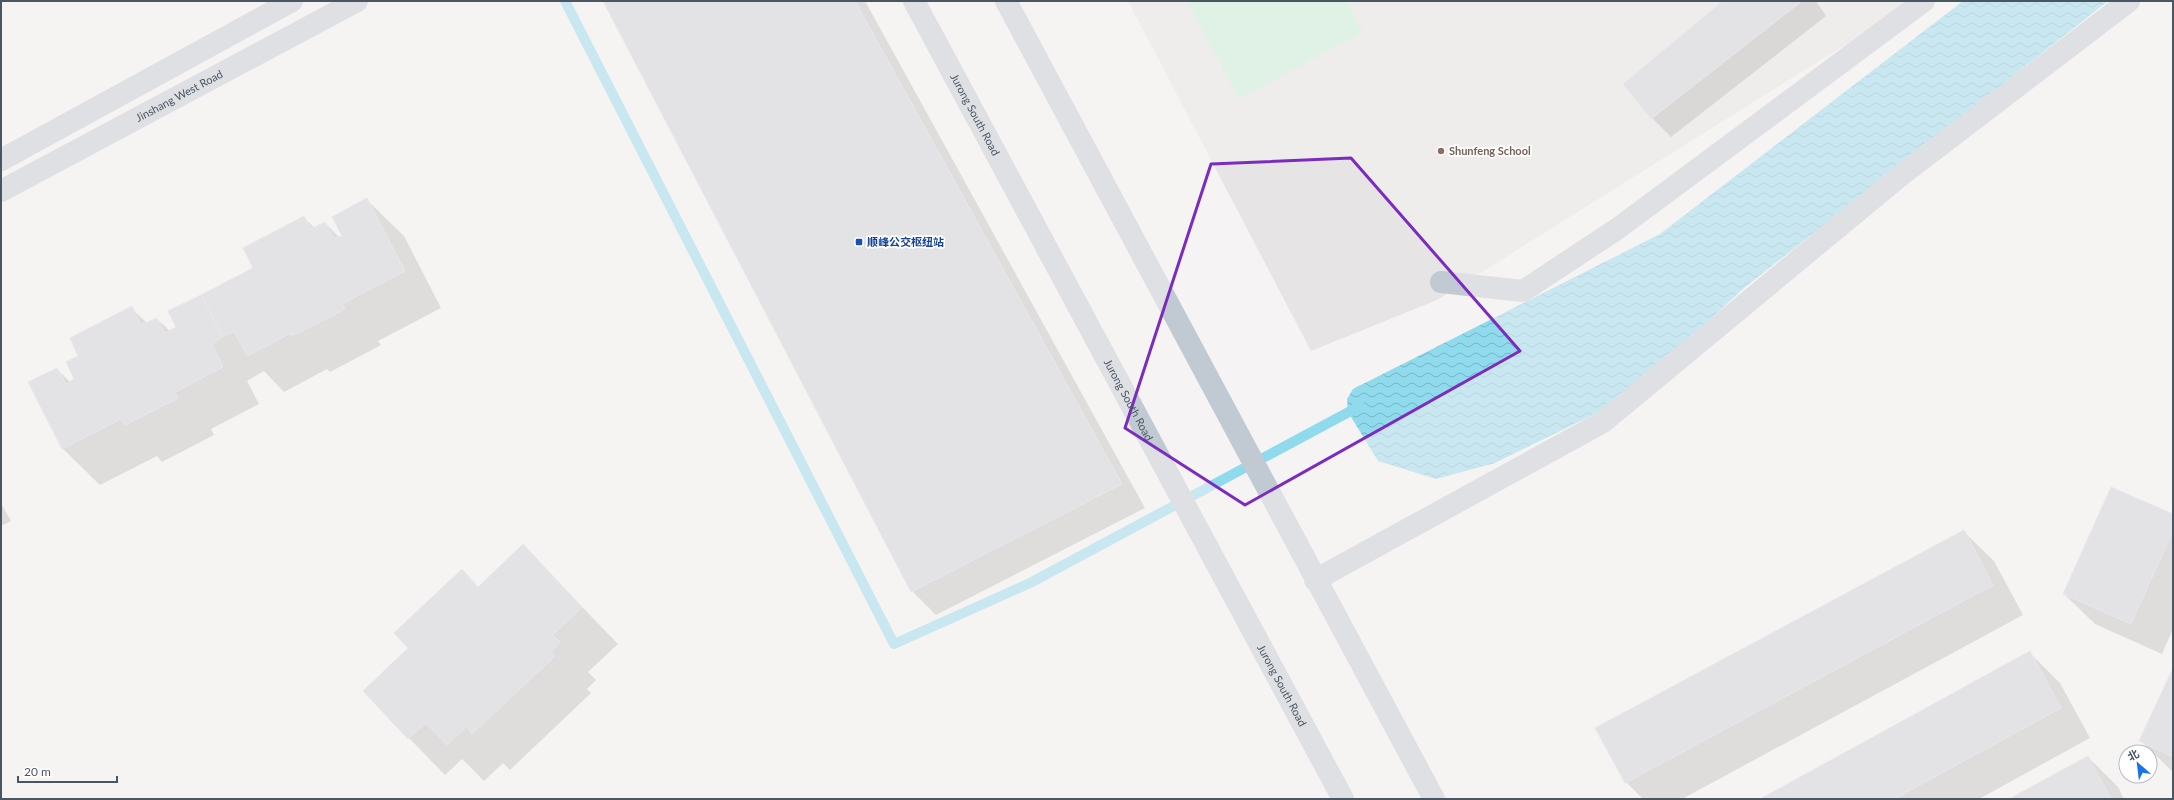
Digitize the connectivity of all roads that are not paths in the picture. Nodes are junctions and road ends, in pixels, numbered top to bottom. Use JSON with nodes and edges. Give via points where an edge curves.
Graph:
{"nodes":[{"id":1,"x":292,"y":1,"type":"edge"},
{"id":2,"x":357,"y":1,"type":"edge"},
{"id":3,"x":914,"y":1,"type":"edge"},
{"id":4,"x":1006,"y":1,"type":"edge"},
{"id":5,"x":1924,"y":1,"type":"edge"},
{"id":6,"x":2129,"y":1,"type":"edge"},
{"id":7,"x":1,"y":160,"type":"edge"},
{"id":8,"x":1,"y":191,"type":"edge"},
{"id":9,"x":1441,"y":282,"type":"dead end"},
{"id":10,"x":1315,"y":580,"type":"junction"},
{"id":11,"x":1344,"y":799,"type":"edge"},
{"id":12,"x":1434,"y":799,"type":"edge"}],
"edges":[{"from":1,"to":7,"type":"street"},
{"from":2,"to":8,"type":"street","name":"Jinshang West Road"},
{"from":3,"to":11,"type":"street","name":"Jurong South Road"},
{"from":4,"to":10,"type":"street"},
{"from":5,"to":9,"type":"street","via":[[1617,229],[1523,291]]},
{"from":6,"to":10,"type":"street","via":[[1900,176],[1603,422]]},
{"from":10,"to":12,"type":"street"}]}
